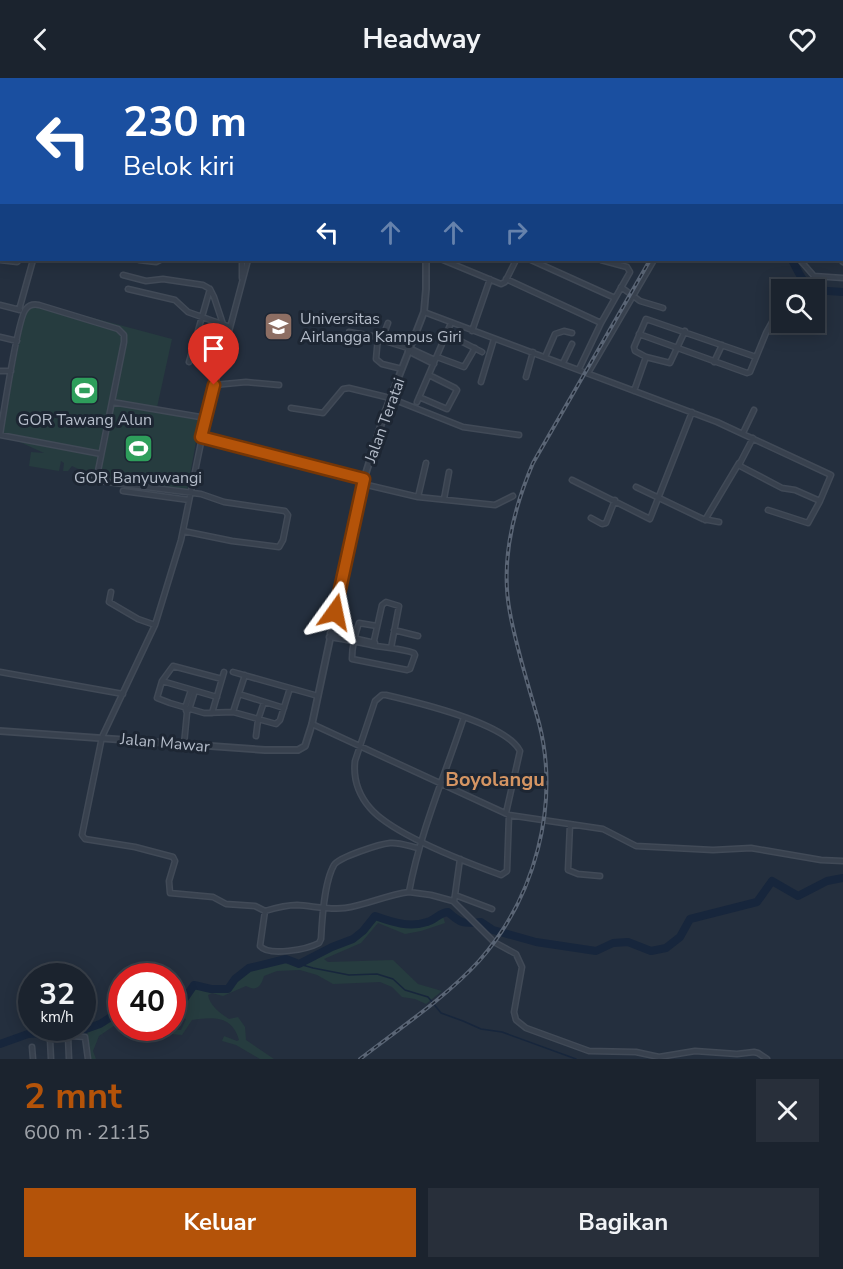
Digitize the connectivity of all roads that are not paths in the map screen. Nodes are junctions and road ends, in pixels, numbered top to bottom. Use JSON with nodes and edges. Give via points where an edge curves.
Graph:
{"nodes":[{"id":1,"x":33,"y":261,"type":"edge"},
{"id":2,"x":242,"y":261,"type":"edge"},
{"id":3,"x":248,"y":261,"type":"edge"},
{"id":4,"x":426,"y":261,"type":"edge"},
{"id":5,"x":445,"y":261,"type":"edge"},
{"id":6,"x":516,"y":261,"type":"edge"},
{"id":7,"x":533,"y":261,"type":"edge"},
{"id":8,"x":613,"y":261,"type":"edge"},
{"id":9,"x":653,"y":261,"type":"edge"},
{"id":10,"x":801,"y":261,"type":"edge"},
{"id":11,"x":123,"y":275,"type":"dead end"},
{"id":12,"x":843,"y":278,"type":"edge"},
{"id":13,"x":242,"y":279,"type":"junction"},
{"id":14,"x":490,"y":279,"type":"junction"},
{"id":15,"x":507,"y":279,"type":"junction"},
{"id":16,"x":621,"y":287,"type":"junction"},
{"id":17,"x":128,"y":289,"type":"dead end"},
{"id":18,"x":210,"y":289,"type":"junction"},
{"id":19,"x":633,"y":296,"type":"junction"},
{"id":20,"x":615,"y":298,"type":"junction"},
{"id":21,"x":0,"y":305,"type":"edge"},
{"id":22,"x":663,"y":308,"type":"dead end"},
{"id":23,"x":22,"y":310,"type":"junction"},
{"id":24,"x":424,"y":312,"type":"junction"},
{"id":25,"x":201,"y":317,"type":"junction"},
{"id":26,"x":388,"y":323,"type":"dead end"},
{"id":27,"x":451,"y":323,"type":"junction"},
{"id":28,"x":601,"y":323,"type":"junction"},
{"id":29,"x":223,"y":325,"type":"junction"},
{"id":30,"x":771,"y":326,"type":"edge"},
{"id":31,"x":230,"y":327,"type":"junction"},
{"id":32,"x":471,"y":331,"type":"junction"},
{"id":33,"x":685,"y":331,"type":"junction"},
{"id":34,"x":349,"y":332,"type":"dead end"},
{"id":35,"x":572,"y":333,"type":"dead end"},
{"id":36,"x":447,"y":334,"type":"junction"},
{"id":37,"x":639,"y":334,"type":"junction"},
{"id":38,"x":0,"y":337,"type":"edge"},
{"id":39,"x":378,"y":337,"type":"junction"},
{"id":40,"x":494,"y":339,"type":"junction"},
{"id":41,"x":17,"y":341,"type":"junction"},
{"id":42,"x":385,"y":341,"type":"dead end"},
{"id":43,"x":572,"y":344,"type":"dead end"},
{"id":44,"x":722,"y":345,"type":"junction"},
{"id":45,"x":475,"y":348,"type":"junction"},
{"id":46,"x":678,"y":348,"type":"junction"},
{"id":47,"x":409,"y":350,"type":"junction"},
{"id":48,"x":482,"y":352,"type":"dead end"},
{"id":49,"x":533,"y":352,"type":"junction"},
{"id":50,"x":191,"y":355,"type":"junction"},
{"id":51,"x":546,"y":357,"type":"junction"},
{"id":52,"x":646,"y":357,"type":"junction"},
{"id":53,"x":756,"y":357,"type":"junction"},
{"id":54,"x":435,"y":360,"type":"junction"},
{"id":55,"x":189,"y":362,"type":"dead end"},
{"id":56,"x":714,"y":362,"type":"junction"},
{"id":57,"x":220,"y":363,"type":"junction"},
{"id":58,"x":563,"y":363,"type":"junction"},
{"id":59,"x":402,"y":369,"type":"junction"},
{"id":60,"x":579,"y":369,"type":"junction"},
{"id":61,"x":0,"y":371,"type":"edge"},
{"id":62,"x":11,"y":371,"type":"junction"},
{"id":63,"x":588,"y":373,"type":"junction"},
{"id":64,"x":429,"y":375,"type":"junction"},
{"id":65,"x":526,"y":377,"type":"dead end"},
{"id":66,"x":480,"y":382,"type":"dead end"},
{"id":67,"x":214,"y":385,"type":"junction"},
{"id":68,"x":279,"y":385,"type":"dead end"},
{"id":69,"x":634,"y":391,"type":"junction"},
{"id":70,"x":390,"y":398,"type":"junction"},
{"id":71,"x":112,"y":402,"type":"junction"},
{"id":72,"x":291,"y":408,"type":"dead end"},
{"id":73,"x":754,"y":410,"type":"dead end"},
{"id":74,"x":692,"y":412,"type":"junction"},
{"id":75,"x":206,"y":418,"type":"junction"},
{"id":76,"x":742,"y":433,"type":"junction"},
{"id":77,"x":0,"y":435,"type":"edge"},
{"id":78,"x":519,"y":435,"type":"dead end"},
{"id":79,"x":201,"y":437,"type":"junction"},
{"id":80,"x":753,"y":438,"type":"junction"},
{"id":81,"x":101,"y":454,"type":"junction"},
{"id":82,"x":426,"y":463,"type":"dead end"},
{"id":83,"x":740,"y":463,"type":"junction"},
{"id":84,"x":449,"y":472,"type":"dead end"},
{"id":85,"x":84,"y":479,"type":"dead end"},
{"id":86,"x":572,"y":480,"type":"dead end"},
{"id":87,"x":96,"y":481,"type":"junction"},
{"id":88,"x":363,"y":482,"type":"junction"},
{"id":89,"x":636,"y":487,"type":"dead end"},
{"id":90,"x":123,"y":491,"type":"dead end"},
{"id":91,"x":190,"y":494,"type":"junction"},
{"id":92,"x":513,"y":496,"type":"dead end"},
{"id":93,"x":418,"y":497,"type":"junction"},
{"id":94,"x":659,"y":498,"type":"junction"},
{"id":95,"x":444,"y":499,"type":"junction"},
{"id":96,"x":189,"y":500,"type":"junction"},
{"id":97,"x":615,"y":501,"type":"junction"},
{"id":98,"x":820,"y":501,"type":"junction"},
{"id":99,"x":768,"y":510,"type":"dead end"},
{"id":100,"x":591,"y":518,"type":"dead end"},
{"id":101,"x":705,"y":520,"type":"junction"},
{"id":102,"x":719,"y":522,"type":"dead end"},
{"id":103,"x":183,"y":531,"type":"junction"},
{"id":104,"x":111,"y":592,"type":"dead end"},
{"id":105,"x":155,"y":625,"type":"junction"},
{"id":106,"x":376,"y":626,"type":"junction"},
{"id":107,"x":394,"y":630,"type":"junction"},
{"id":108,"x":330,"y":635,"type":"junction"},
{"id":109,"x":418,"y":636,"type":"dead end"},
{"id":110,"x":355,"y":640,"type":"junction"},
{"id":111,"x":373,"y":644,"type":"junction"},
{"id":112,"x":391,"y":648,"type":"junction"},
{"id":113,"x":0,"y":672,"type":"edge"},
{"id":114,"x":224,"y":672,"type":"dead end"},
{"id":115,"x":233,"y":672,"type":"dead end"},
{"id":116,"x":245,"y":675,"type":"junction"},
{"id":117,"x":222,"y":679,"type":"junction"},
{"id":118,"x":162,"y":681,"type":"junction"},
{"id":119,"x":290,"y":688,"type":"junction"},
{"id":120,"x":193,"y":690,"type":"junction"},
{"id":121,"x":123,"y":694,"type":"junction"},
{"id":122,"x":239,"y":694,"type":"junction"},
{"id":123,"x":318,"y":696,"type":"junction"},
{"id":124,"x":216,"y":697,"type":"junction"},
{"id":125,"x":264,"y":702,"type":"junction"},
{"id":126,"x":284,"y":708,"type":"junction"},
{"id":127,"x":187,"y":710,"type":"junction"},
{"id":128,"x":233,"y":712,"type":"junction"},
{"id":129,"x":212,"y":713,"type":"junction"},
{"id":130,"x":464,"y":717,"type":"junction"},
{"id":131,"x":258,"y":720,"type":"junction"},
{"id":132,"x":312,"y":724,"type":"junction"},
{"id":133,"x":0,"y":731,"type":"edge"},
{"id":134,"x":256,"y":736,"type":"dead end"},
{"id":135,"x":102,"y":737,"type":"junction"},
{"id":136,"x":184,"y":744,"type":"junction"},
{"id":137,"x":361,"y":747,"type":"junction"},
{"id":138,"x":442,"y":784,"type":"junction"},
{"id":139,"x":507,"y":814,"type":"junction"},
{"id":140,"x":570,"y":824,"type":"junction"},
{"id":141,"x":421,"y":841,"type":"junction"},
{"id":142,"x":418,"y":848,"type":"junction"},
{"id":143,"x":460,"y":859,"type":"junction"},
{"id":144,"x":843,"y":861,"type":"edge"},
{"id":145,"x":600,"y":876,"type":"dead end"},
{"id":146,"x":409,"y":892,"type":"junction"},
{"id":147,"x":455,"y":895,"type":"junction"},
{"id":148,"x":454,"y":902,"type":"junction"},
{"id":149,"x":323,"y":908,"type":"junction"},
{"id":150,"x":492,"y":909,"type":"dead end"},
{"id":151,"x":265,"y":911,"type":"junction"},
{"id":152,"x":50,"y":1041,"type":"edge"},
{"id":153,"x":68,"y":1041,"type":"edge"},
{"id":154,"x":86,"y":1041,"type":"edge"},
{"id":155,"x":32,"y":1047,"type":"dead end"},
{"id":156,"x":33,"y":1059,"type":"edge"},
{"id":157,"x":51,"y":1059,"type":"edge"},
{"id":158,"x":69,"y":1059,"type":"edge"},
{"id":159,"x":88,"y":1059,"type":"edge"},
{"id":160,"x":767,"y":1059,"type":"edge"}],
"edges":[{"from":1,"to":23,"type":"street"},
{"from":2,"to":13,"type":"street"},
{"from":3,"to":13,"type":"street"},
{"from":4,"to":24,"type":"street","name":"Jalan Teratai"},
{"from":5,"to":14,"type":"street"},
{"from":6,"to":15,"type":"street"},
{"from":7,"to":20,"type":"street"},
{"from":8,"to":16,"type":"street","via":[[630,270]]},
{"from":9,"to":19,"type":"street"},
{"from":10,"to":12,"type":"street","via":[[814,276]]},
{"from":11,"to":18,"type":"street"},
{"from":13,"to":31,"type":"street"},
{"from":14,"to":15,"type":"street","via":[[501,284]]},
{"from":14,"to":32,"type":"street"},
{"from":15,"to":28,"type":"street"},
{"from":16,"to":19,"type":"street"},
{"from":16,"to":20,"type":"street"},
{"from":17,"to":25,"type":"street","via":[[175,300]]},
{"from":18,"to":25,"type":"street"},
{"from":18,"to":29,"type":"street"},
{"from":19,"to":22,"type":"street"},
{"from":19,"to":63,"type":"street"},
{"from":20,"to":28,"type":"street"},
{"from":21,"to":23,"type":"street"},
{"from":23,"to":41,"type":"street"},
{"from":23,"to":71,"type":"street","via":[[39,305],[122,332],[124,342]]},
{"from":24,"to":27,"type":"street"},
{"from":24,"to":47,"type":"street","name":"Jalan Teratai"},
{"from":25,"to":29,"type":"street"},
{"from":25,"to":50,"type":"street"},
{"from":26,"to":39,"type":"street"},
{"from":27,"to":32,"type":"street"},
{"from":27,"to":36,"type":"street"},
{"from":28,"to":60,"type":"street"},
{"from":29,"to":31,"type":"street"},
{"from":30,"to":53,"type":"street"},
{"from":31,"to":57,"type":"street"},
{"from":32,"to":40,"type":"street"},
{"from":33,"to":37,"type":"street","via":[[648,318]]},
{"from":33,"to":44,"type":"street"},
{"from":33,"to":46,"type":"street"},
{"from":34,"to":39,"type":"street"},
{"from":35,"to":51,"type":"street","via":[[555,334]]},
{"from":36,"to":45,"type":"street"},
{"from":36,"to":54,"type":"street"},
{"from":37,"to":46,"type":"street"},
{"from":37,"to":52,"type":"street","via":[[634,349]]},
{"from":38,"to":41,"type":"street"},
{"from":39,"to":59,"type":"street","via":[[375,356],[382,364]]},
{"from":40,"to":49,"type":"street"},
{"from":40,"to":66,"type":"street"},
{"from":41,"to":62,"type":"street"},
{"from":42,"to":47,"type":"street"},
{"from":43,"to":58,"type":"street"},
{"from":44,"to":53,"type":"street"},
{"from":44,"to":56,"type":"street"},
{"from":45,"to":48,"type":"street"},
{"from":45,"to":54,"type":"street","via":[[464,367]]},
{"from":46,"to":52,"type":"street","via":[[670,363]]},
{"from":46,"to":56,"type":"street"},
{"from":47,"to":54,"type":"street"},
{"from":47,"to":59,"type":"street","name":"Jalan Teratai"},
{"from":49,"to":51,"type":"street"},
{"from":49,"to":65,"type":"street"},
{"from":50,"to":55,"type":"street"},
{"from":50,"to":57,"type":"street"},
{"from":51,"to":58,"type":"street"},
{"from":52,"to":69,"type":"street"},
{"from":53,"to":56,"type":"street","via":[[747,374]]},
{"from":54,"to":64,"type":"street"},
{"from":57,"to":67,"type":"street"},
{"from":58,"to":60,"type":"street"},
{"from":59,"to":70,"type":"street","name":"Jalan Teratai"},
{"from":60,"to":63,"type":"street"},
{"from":61,"to":62,"type":"street"},
{"from":62,"to":77,"type":"street"},
{"from":63,"to":69,"type":"street"},
{"from":64,"to":64,"type":"street","via":[[418,399],[446,409],[457,390]]},
{"from":67,"to":68,"type":"street"},
{"from":67,"to":75,"type":"street"},
{"from":69,"to":74,"type":"street"},
{"from":70,"to":72,"type":"street","via":[[345,388],[323,413]]},
{"from":70,"to":78,"type":"street","via":[[458,425]]},
{"from":70,"to":88,"type":"street","name":"Jalan Teratai"},
{"from":71,"to":75,"type":"street"},
{"from":71,"to":81,"type":"street"},
{"from":73,"to":76,"type":"street"},
{"from":74,"to":76,"type":"street"},
{"from":74,"to":94,"type":"street"},
{"from":75,"to":79,"type":"street"},
{"from":76,"to":80,"type":"street"},
{"from":77,"to":81,"type":"street"},
{"from":79,"to":88,"type":"street"},
{"from":79,"to":91,"type":"street"},
{"from":80,"to":83,"type":"street"},
{"from":80,"to":98,"type":"street","via":[[831,474]]},
{"from":81,"to":87,"type":"street"},
{"from":82,"to":93,"type":"street"},
{"from":83,"to":98,"type":"street","via":[[741,468],[782,488]]},
{"from":83,"to":101,"type":"street"},
{"from":84,"to":95,"type":"street"},
{"from":85,"to":87,"type":"street"},
{"from":86,"to":97,"type":"street"},
{"from":87,"to":91,"type":"street"},
{"from":88,"to":93,"type":"street"},
{"from":88,"to":108,"type":"street","name":"Jalan Teratai"},
{"from":89,"to":94,"type":"street"},
{"from":90,"to":96,"type":"street"},
{"from":91,"to":96,"type":"street"},
{"from":91,"to":103,"type":"street","via":[[285,511],[288,517],[279,548]]},
{"from":92,"to":95,"type":"street","via":[[495,505]]},
{"from":93,"to":95,"type":"street"},
{"from":94,"to":97,"type":"street","via":[[650,519]]},
{"from":94,"to":101,"type":"street"},
{"from":96,"to":103,"type":"street"},
{"from":97,"to":100,"type":"street","via":[[606,523]]},
{"from":98,"to":99,"type":"street","via":[[806,524]]},
{"from":101,"to":102,"type":"street"},
{"from":103,"to":105,"type":"street"},
{"from":104,"to":105,"type":"street","via":[[109,602]]},
{"from":105,"to":121,"type":"street"},
{"from":106,"to":107,"type":"street","via":[[383,603],[396,604],[399,608]]},
{"from":106,"to":110,"type":"street","via":[[359,623]]},
{"from":106,"to":111,"type":"street"},
{"from":107,"to":109,"type":"street"},
{"from":107,"to":112,"type":"street"},
{"from":108,"to":110,"type":"street"},
{"from":108,"to":123,"type":"street","name":"Jalan Teratai"},
{"from":110,"to":111,"type":"street"},
{"from":110,"to":112,"type":"street","via":[[352,659],[410,669],[414,653]]},
{"from":111,"to":112,"type":"street"},
{"from":113,"to":121,"type":"street"},
{"from":114,"to":117,"type":"street"},
{"from":115,"to":116,"type":"street"},
{"from":116,"to":119,"type":"street"},
{"from":116,"to":122,"type":"street"},
{"from":117,"to":118,"type":"street","via":[[175,666]]},
{"from":117,"to":124,"type":"street"},
{"from":118,"to":120,"type":"street"},
{"from":118,"to":127,"type":"street","via":[[157,698]]},
{"from":119,"to":123,"type":"street"},
{"from":119,"to":126,"type":"street"},
{"from":120,"to":124,"type":"street"},
{"from":120,"to":127,"type":"street"},
{"from":121,"to":135,"type":"street"},
{"from":122,"to":125,"type":"street"},
{"from":122,"to":128,"type":"street"},
{"from":123,"to":132,"type":"street","name":"Jalan Teratai"},
{"from":124,"to":129,"type":"street"},
{"from":125,"to":126,"type":"street"},
{"from":125,"to":131,"type":"street"},
{"from":126,"to":131,"type":"street","via":[[278,723]]},
{"from":127,"to":129,"type":"street"},
{"from":127,"to":136,"type":"street"},
{"from":128,"to":129,"type":"street"},
{"from":128,"to":131,"type":"street"},
{"from":130,"to":137,"type":"street","via":[[382,696],[372,707]]},
{"from":130,"to":138,"type":"street"},
{"from":130,"to":139,"type":"street","via":[[502,735],[520,750]]},
{"from":131,"to":134,"type":"street"},
{"from":132,"to":136,"type":"street","name":"Jalan Mawar","via":[[307,743],[298,750]]},
{"from":132,"to":137,"type":"street"},
{"from":133,"to":135,"type":"street","name":"Jalan Mawar"},
{"from":135,"to":136,"type":"street","name":"Jalan Mawar"},
{"from":135,"to":151,"type":"street","via":[[82,837],[173,857],[170,893],[213,897],[226,904],[255,906]]},
{"from":137,"to":138,"type":"street"},
{"from":137,"to":141,"type":"street","via":[[354,771],[361,796],[382,819]]},
{"from":138,"to":139,"type":"street"},
{"from":138,"to":141,"type":"street"},
{"from":139,"to":140,"type":"street"},
{"from":139,"to":143,"type":"street","via":[[506,874],[501,876]]},
{"from":140,"to":144,"type":"street","via":[[603,829],[636,846],[751,848]]},
{"from":140,"to":145,"type":"street","via":[[568,870]]},
{"from":141,"to":142,"type":"street"},
{"from":141,"to":143,"type":"street"},
{"from":142,"to":146,"type":"street"},
{"from":142,"to":149,"type":"street","via":[[388,843],[339,861],[333,867]]},
{"from":143,"to":147,"type":"street"},
{"from":146,"to":148,"type":"street"},
{"from":146,"to":149,"type":"street","via":[[356,906]]},
{"from":147,"to":148,"type":"street"},
{"from":147,"to":150,"type":"street"},
{"from":148,"to":160,"type":"street","via":[[494,942],[520,960],[522,977],[514,1017],[526,1028],[590,1050],[659,1057],[695,1051],[754,1052]]},
{"from":149,"to":151,"type":"street","via":[[290,905]]},
{"from":149,"to":151,"type":"street","via":[[319,943],[298,950],[262,949]]},
{"from":152,"to":157,"type":"street"},
{"from":153,"to":158,"type":"street"},
{"from":154,"to":159,"type":"street"},
{"from":155,"to":156,"type":"street"}]}
